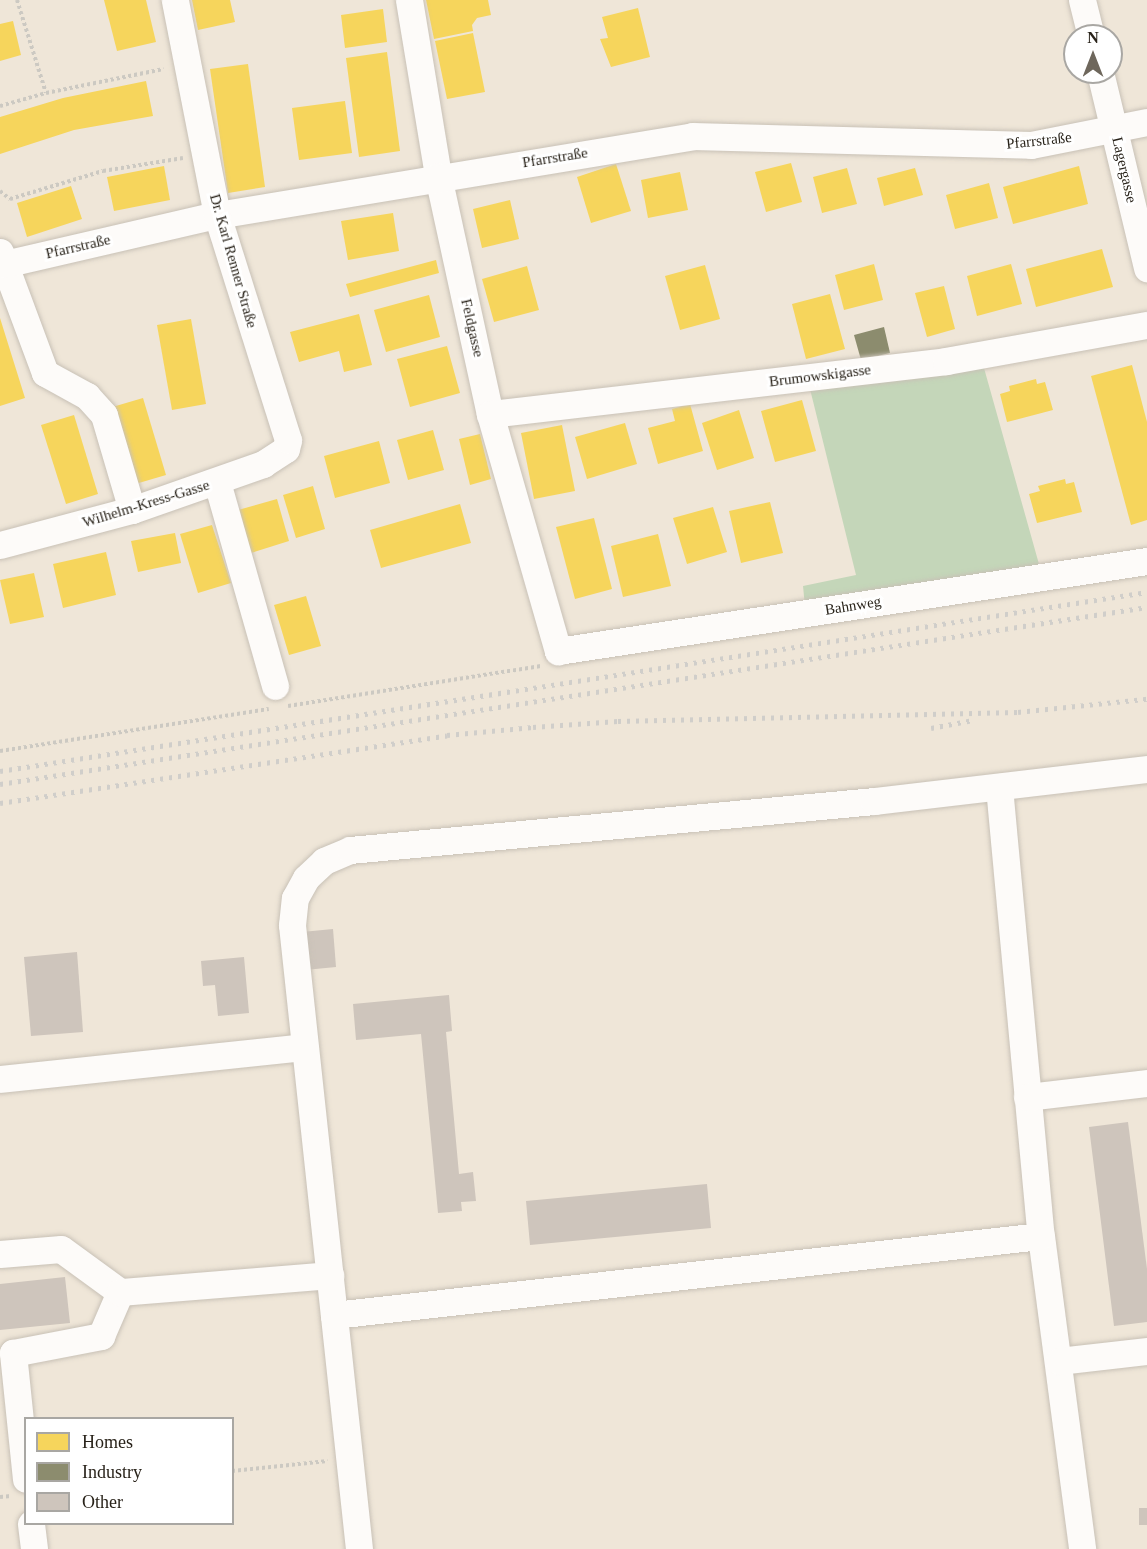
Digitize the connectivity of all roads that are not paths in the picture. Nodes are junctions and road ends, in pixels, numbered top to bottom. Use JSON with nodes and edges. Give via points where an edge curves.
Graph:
{"nodes":[{"id":1,"x":175,"y":0,"type":"edge"},
{"id":2,"x":409,"y":0,"type":"edge"},
{"id":3,"x":1082,"y":0,"type":"edge"},
{"id":4,"x":1088,"y":24,"type":"edge"},
{"id":5,"x":1103,"y":84,"type":"edge"},
{"id":6,"x":1147,"y":122,"type":"edge"},
{"id":7,"x":1114,"y":130,"type":"junction"},
{"id":8,"x":438,"y":176,"type":"junction"},
{"id":9,"x":217,"y":215,"type":"junction"},
{"id":10,"x":2,"y":258,"type":"edge"},
{"id":11,"x":1147,"y":268,"type":"edge"},
{"id":12,"x":1147,"y":325,"type":"edge"},
{"id":13,"x":490,"y":414,"type":"junction"},
{"id":14,"x":286,"y":449,"type":"joint"},
{"id":15,"x":217,"y":482,"type":"junction"},
{"id":16,"x":132,"y":510,"type":"junction"},
{"id":17,"x":0,"y":545,"type":"edge"},
{"id":18,"x":1147,"y":561,"type":"edge"},
{"id":19,"x":558,"y":651,"type":"joint"},
{"id":20,"x":275,"y":686,"type":"dead end"},
{"id":21,"x":1147,"y":769,"type":"edge"},
{"id":22,"x":999,"y":787,"type":"junction"},
{"id":23,"x":304,"y":1047,"type":"junction"},
{"id":24,"x":0,"y":1079,"type":"edge"},
{"id":25,"x":1147,"y":1083,"type":"edge"},
{"id":26,"x":1027,"y":1097,"type":"junction"},
{"id":27,"x":1041,"y":1236,"type":"junction"},
{"id":28,"x":0,"y":1254,"type":"edge"},
{"id":29,"x":330,"y":1275,"type":"junction"},
{"id":30,"x":120,"y":1292,"type":"junction"},
{"id":31,"x":334,"y":1315,"type":"junction"},
{"id":32,"x":1147,"y":1351,"type":"edge"},
{"id":33,"x":1059,"y":1361,"type":"junction"},
{"id":34,"x":24,"y":1460,"type":"edge"},
{"id":35,"x":31,"y":1525,"type":"edge"},
{"id":36,"x":34,"y":1549,"type":"edge"},
{"id":37,"x":358,"y":1549,"type":"edge"},
{"id":38,"x":1082,"y":1549,"type":"edge"}],
"edges":[{"from":1,"to":9,"type":"street","name":"Dr. Karl Renner Straße"},
{"from":2,"to":8,"type":"street","name":"Feldgasse"},
{"from":3,"to":4,"type":"street"},
{"from":5,"to":7,"type":"street","name":"Lagergasse"},
{"from":6,"to":7,"type":"street","name":"Pfarrstraße"},
{"from":7,"to":8,"type":"street","name":"Pfarrstraße","via":[[1031,145],[692,136]]},
{"from":7,"to":11,"type":"street","name":"Lagergasse"},
{"from":8,"to":9,"type":"street","name":"Pfarrstraße"},
{"from":8,"to":13,"type":"street","name":"Feldgasse"},
{"from":9,"to":10,"type":"street","name":"Pfarrstraße"},
{"from":9,"to":14,"type":"street","name":"Dr. Karl Renner Straße","via":[[288,440]]},
{"from":10,"to":16,"type":"street","via":[[45,373],[87,396],[104,415]]},
{"from":12,"to":13,"type":"street","name":"Brumowskigasse","via":[[946,361]]},
{"from":13,"to":19,"type":"street","name":"Feldgasse"},
{"from":14,"to":15,"type":"street","name":"Wilhelm-Kress-Gasse","via":[[263,464]]},
{"from":15,"to":16,"type":"street","name":"Wilhelm-Kress-Gasse"},
{"from":15,"to":20,"type":"street"},
{"from":16,"to":17,"type":"street","name":"Wilhelm-Kress-Gasse"},
{"from":18,"to":19,"type":"street","name":"Bahnweg"},
{"from":21,"to":22,"type":"street"},
{"from":22,"to":23,"type":"street","via":[[351,850],[324,861],[306,878],[295,898],[292,925]]},
{"from":22,"to":26,"type":"street"},
{"from":23,"to":24,"type":"street"},
{"from":23,"to":29,"type":"street"},
{"from":25,"to":26,"type":"street"},
{"from":26,"to":27,"type":"street"},
{"from":27,"to":31,"type":"street"},
{"from":27,"to":33,"type":"street"},
{"from":28,"to":30,"type":"street","via":[[62,1249]]},
{"from":29,"to":30,"type":"street"},
{"from":29,"to":31,"type":"street"},
{"from":30,"to":34,"type":"street","via":[[101,1336],[13,1353]]},
{"from":31,"to":37,"type":"street"},
{"from":32,"to":33,"type":"street"},
{"from":33,"to":38,"type":"street"},
{"from":35,"to":36,"type":"street"}]}
